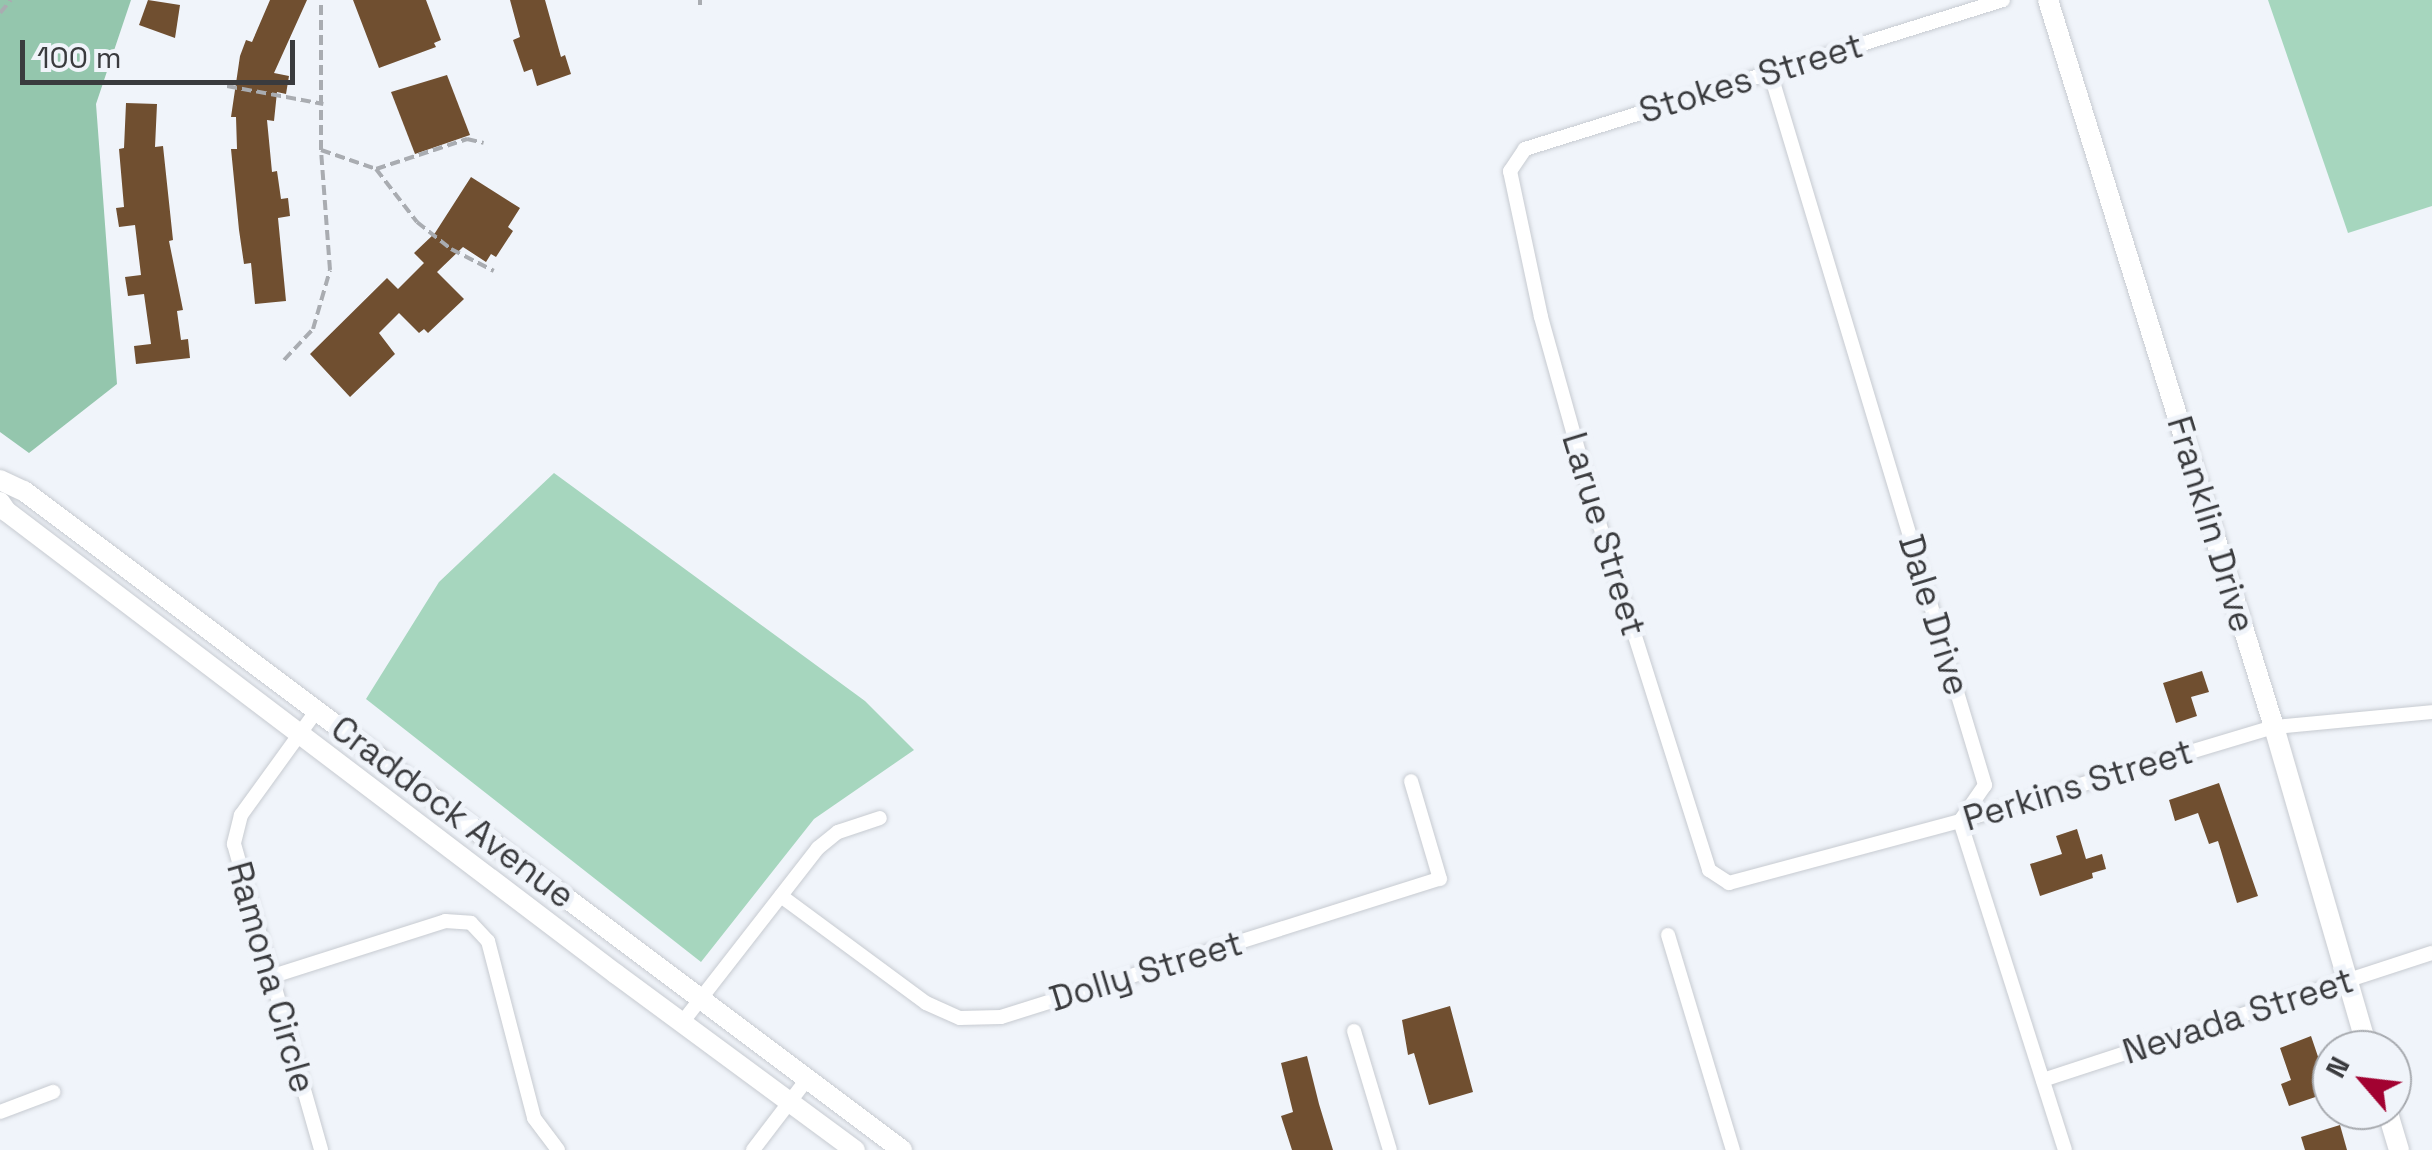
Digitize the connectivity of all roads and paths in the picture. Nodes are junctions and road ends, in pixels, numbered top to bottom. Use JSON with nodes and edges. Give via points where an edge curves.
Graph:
{"nodes":[{"id":1,"x":11,"y":0,"type":"edge"},
{"id":2,"x":321,"y":0,"type":"edge"},
{"id":3,"x":2003,"y":0,"type":"edge"},
{"id":4,"x":2048,"y":0,"type":"edge"},
{"id":5,"x":0,"y":13,"type":"edge"},
{"id":6,"x":1770,"y":72,"type":"junction"},
{"id":7,"x":226,"y":86,"type":"dead end"},
{"id":8,"x":323,"y":104,"type":"junction"},
{"id":9,"x":484,"y":143,"type":"dead end"},
{"id":10,"x":321,"y":150,"type":"junction"},
{"id":11,"x":376,"y":169,"type":"junction"},
{"id":12,"x":1510,"y":170,"type":"joint"},
{"id":13,"x":494,"y":270,"type":"dead end"},
{"id":14,"x":284,"y":360,"type":"dead end"},
{"id":15,"x":0,"y":480,"type":"edge"},
{"id":16,"x":0,"y":502,"type":"edge"},
{"id":17,"x":318,"y":710,"type":"junction"},
{"id":18,"x":2432,"y":712,"type":"edge"},
{"id":19,"x":2274,"y":726,"type":"junction"},
{"id":20,"x":300,"y":734,"type":"junction"},
{"id":21,"x":1411,"y":782,"type":"dead end"},
{"id":22,"x":880,"y":818,"type":"dead end"},
{"id":23,"x":1960,"y":821,"type":"junction"},
{"id":24,"x":1729,"y":883,"type":"joint"},
{"id":25,"x":781,"y":896,"type":"junction"},
{"id":26,"x":1668,"y":935,"type":"dead end"},
{"id":27,"x":2432,"y":953,"type":"edge"},
{"id":28,"x":270,"y":978,"type":"junction"},
{"id":29,"x":2347,"y":980,"type":"junction"},
{"id":30,"x":701,"y":1000,"type":"junction"},
{"id":31,"x":681,"y":1024,"type":"junction"},
{"id":32,"x":2362,"y":1030,"type":"edge"},
{"id":33,"x":1354,"y":1031,"type":"dead end"},
{"id":34,"x":807,"y":1079,"type":"junction"},
{"id":35,"x":2044,"y":1080,"type":"junction"},
{"id":36,"x":53,"y":1092,"type":"dead end"},
{"id":37,"x":791,"y":1101,"type":"junction"},
{"id":38,"x":0,"y":1112,"type":"edge"},
{"id":39,"x":320,"y":1150,"type":"edge"},
{"id":40,"x":558,"y":1150,"type":"edge"},
{"id":41,"x":753,"y":1150,"type":"edge"},
{"id":42,"x":855,"y":1150,"type":"edge"},
{"id":43,"x":902,"y":1150,"type":"edge"},
{"id":44,"x":1390,"y":1150,"type":"edge"},
{"id":45,"x":1732,"y":1150,"type":"edge"},
{"id":46,"x":2065,"y":1150,"type":"edge"}],
"edges":[{"from":1,"to":5,"type":"path"},
{"from":2,"to":8,"type":"path"},
{"from":3,"to":6,"type":"street","name":"Stokes Street"},
{"from":4,"to":19,"type":"street","name":"Franklin Drive"},
{"from":6,"to":12,"type":"street","name":"Stokes Street","via":[[1525,148]]},
{"from":6,"to":23,"type":"street","name":"Dale Drive","via":[[1985,785]]},
{"from":7,"to":8,"type":"path"},
{"from":8,"to":10,"type":"path"},
{"from":9,"to":11,"type":"path","via":[[467,139]]},
{"from":10,"to":11,"type":"path"},
{"from":10,"to":14,"type":"path","via":[[328,283],[314,330]]},
{"from":11,"to":13,"type":"path","via":[[417,222]]},
{"from":12,"to":24,"type":"street","name":"Larue Street","via":[[1541,317],[1595,510],[1710,870]]},
{"from":15,"to":17,"type":"street","name":"Craddock Avenue","via":[[24,490]]},
{"from":16,"to":20,"type":"street","name":"Craddock Avenue"},
{"from":17,"to":20,"type":"street","name":"Ramona Circle"},
{"from":17,"to":30,"type":"street","name":"Craddock Avenue"},
{"from":18,"to":19,"type":"street","name":"Perkins Street"},
{"from":19,"to":23,"type":"street","name":"Perkins Street"},
{"from":19,"to":29,"type":"street","name":"Franklin Drive"},
{"from":20,"to":28,"type":"street","name":"Ramona Circle","via":[[235,829],[237,860]]},
{"from":20,"to":31,"type":"street","name":"Craddock Avenue"},
{"from":21,"to":25,"type":"street","name":"Dolly Street","via":[[1440,879],[986,1019],[960,1018],[926,1003]]},
{"from":22,"to":25,"type":"street","via":[[827,839]]},
{"from":23,"to":24,"type":"street","name":"Perkins Street"},
{"from":23,"to":35,"type":"street"},
{"from":25,"to":30,"type":"street"},
{"from":26,"to":45,"type":"street"},
{"from":27,"to":29,"type":"street","name":"Nevada Street"},
{"from":28,"to":39,"type":"street","name":"Ramona Circle"},
{"from":28,"to":40,"type":"street","via":[[445,921],[471,923],[488,941],[534,1118]]},
{"from":29,"to":32,"type":"street","name":"Franklin Drive"},
{"from":29,"to":35,"type":"street","name":"Nevada Street"},
{"from":30,"to":31,"type":"street"},
{"from":30,"to":34,"type":"street","name":"Craddock Avenue"},
{"from":31,"to":37,"type":"street","name":"Craddock Avenue"},
{"from":33,"to":44,"type":"street"},
{"from":34,"to":37,"type":"street"},
{"from":34,"to":43,"type":"street","name":"Craddock Avenue"},
{"from":35,"to":46,"type":"street"},
{"from":36,"to":38,"type":"street"},
{"from":37,"to":41,"type":"street"},
{"from":37,"to":42,"type":"street","name":"Craddock Avenue"}]}
